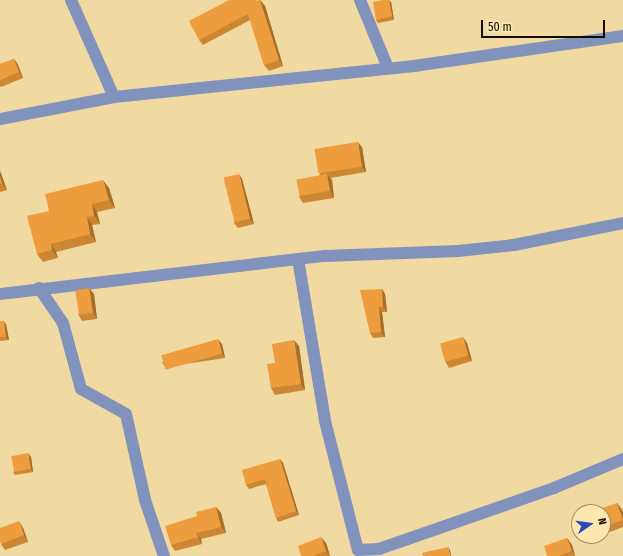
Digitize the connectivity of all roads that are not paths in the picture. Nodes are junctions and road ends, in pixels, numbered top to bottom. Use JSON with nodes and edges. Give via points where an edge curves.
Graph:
{"nodes":[{"id":1,"x":71,"y":0,"type":"edge"},
{"id":2,"x":360,"y":0,"type":"edge"},
{"id":3,"x":623,"y":36,"type":"edge"},
{"id":4,"x":388,"y":68,"type":"junction"},
{"id":5,"x":114,"y":97,"type":"junction"},
{"id":6,"x":0,"y":119,"type":"edge"},
{"id":7,"x":623,"y":223,"type":"edge"},
{"id":8,"x":298,"y":259,"type":"junction"},
{"id":9,"x":39,"y":288,"type":"junction"},
{"id":10,"x":0,"y":294,"type":"edge"},
{"id":11,"x":623,"y":459,"type":"edge"},
{"id":12,"x":164,"y":556,"type":"edge"}],
"edges":[{"from":1,"to":5,"type":"street"},
{"from":2,"to":4,"type":"street"},
{"from":3,"to":4,"type":"street"},
{"from":4,"to":5,"type":"street"},
{"from":5,"to":6,"type":"street"},
{"from":7,"to":8,"type":"street","via":[[514,244],[458,251]]},
{"from":8,"to":9,"type":"street"},
{"from":8,"to":11,"type":"street","via":[[325,420],[358,550],[379,548],[554,488]]},
{"from":9,"to":10,"type":"street"},
{"from":9,"to":12,"type":"street","via":[[63,323],[81,389],[126,414],[145,500]]}]}
